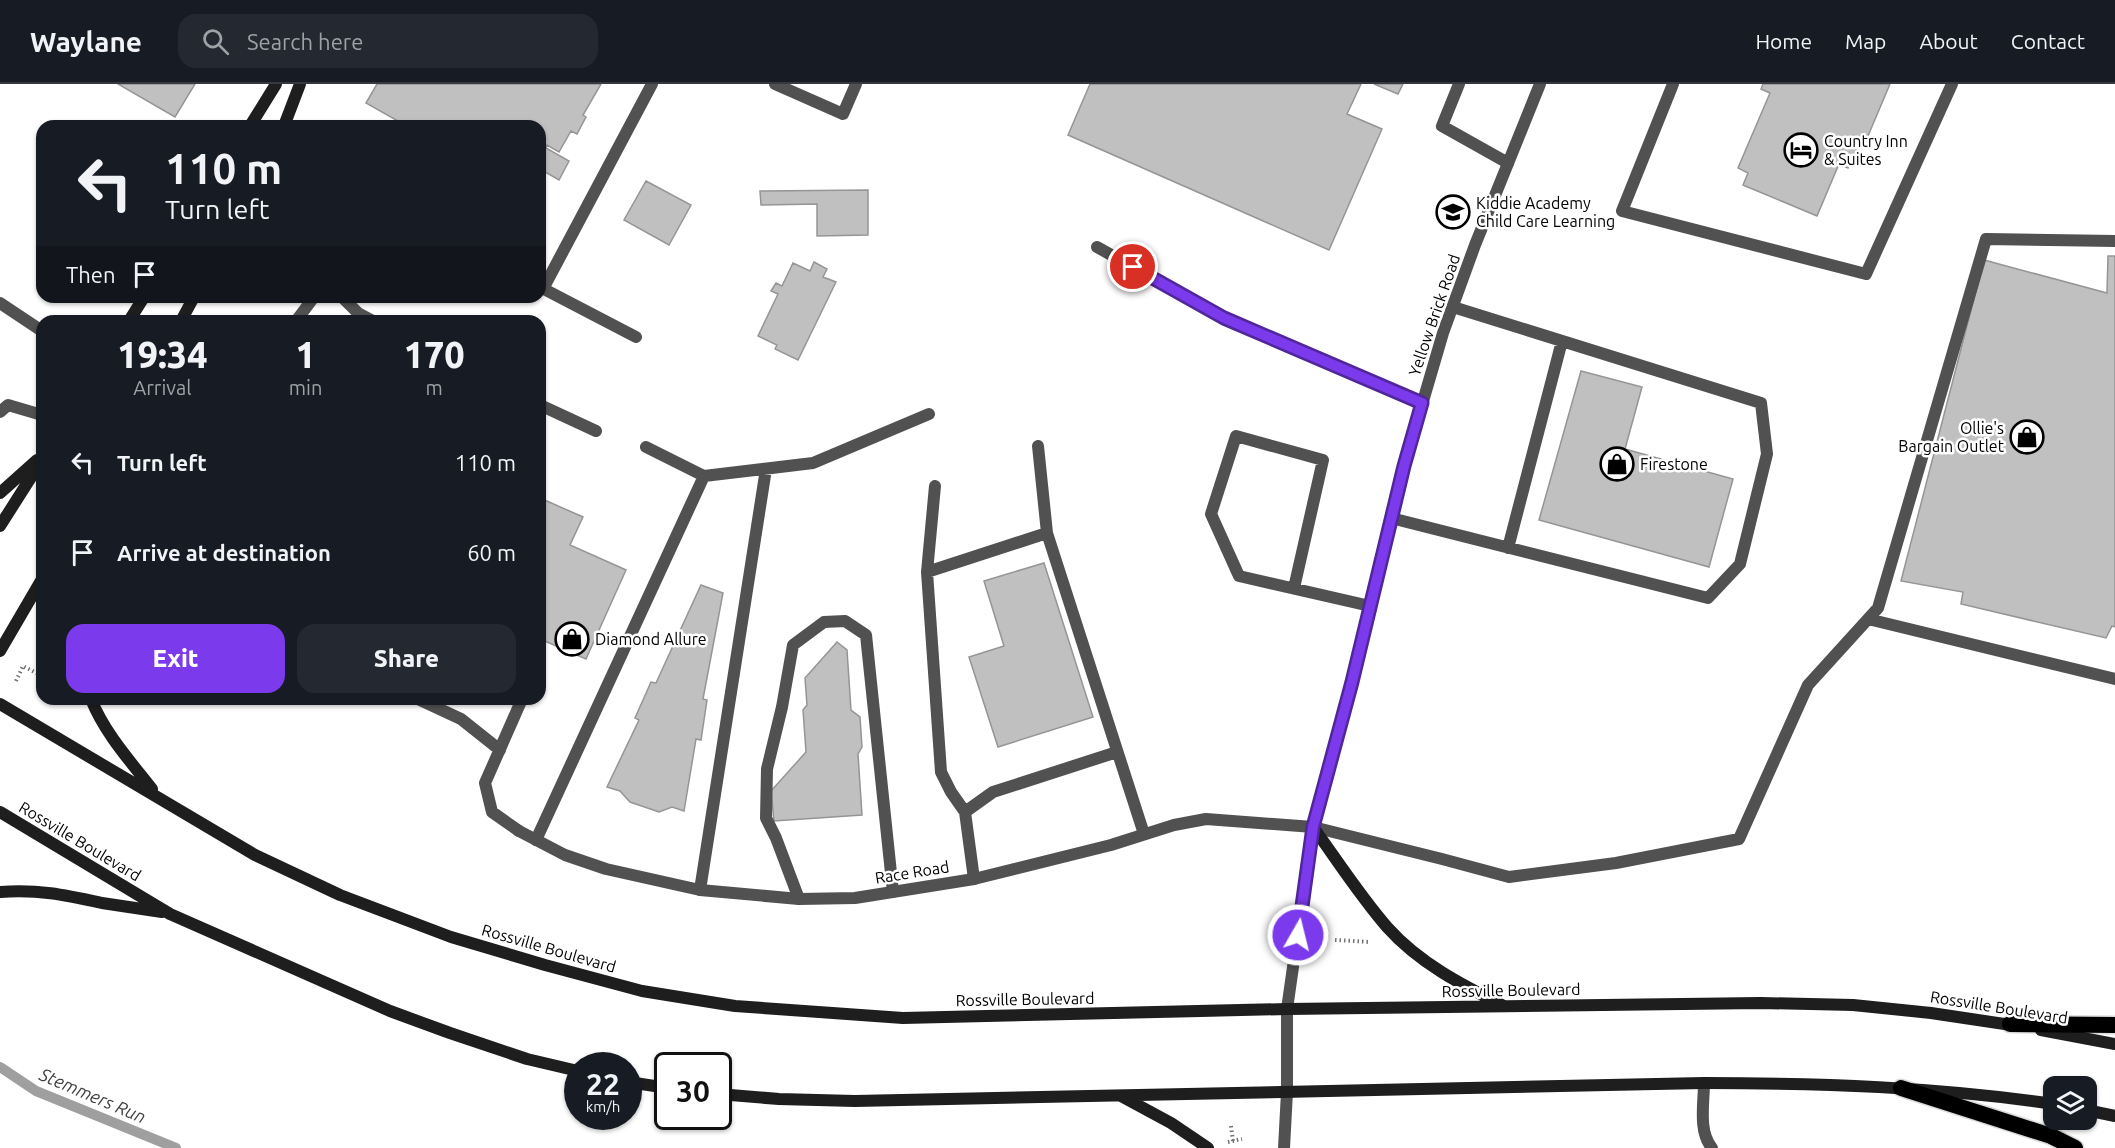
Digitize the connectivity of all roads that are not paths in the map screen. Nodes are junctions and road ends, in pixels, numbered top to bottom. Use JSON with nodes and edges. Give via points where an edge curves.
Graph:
{"nodes":[{"id":1,"x":276,"y":84,"type":"edge"},
{"id":2,"x":300,"y":84,"type":"edge"},
{"id":3,"x":652,"y":84,"type":"edge"},
{"id":4,"x":775,"y":84,"type":"edge"},
{"id":5,"x":856,"y":84,"type":"edge"},
{"id":6,"x":1459,"y":84,"type":"edge"},
{"id":7,"x":1540,"y":84,"type":"edge"},
{"id":8,"x":1673,"y":84,"type":"edge"},
{"id":9,"x":1952,"y":84,"type":"edge"},
{"id":10,"x":254,"y":120,"type":"edge"},
{"id":11,"x":286,"y":120,"type":"edge"},
{"id":12,"x":1508,"y":163,"type":"junction"},
{"id":13,"x":2115,"y":241,"type":"edge"},
{"id":14,"x":1097,"y":247,"type":"dead end"},
{"id":15,"x":546,"y":279,"type":"edge"},
{"id":16,"x":546,"y":291,"type":"edge"},
{"id":17,"x":0,"y":303,"type":"edge"},
{"id":18,"x":348,"y":303,"type":"edge"},
{"id":19,"x":1453,"y":307,"type":"junction"},
{"id":20,"x":362,"y":315,"type":"edge"},
{"id":21,"x":36,"y":327,"type":"edge"},
{"id":22,"x":636,"y":338,"type":"dead end"},
{"id":23,"x":1562,"y":340,"type":"junction"},
{"id":24,"x":1422,"y":403,"type":"junction"},
{"id":25,"x":546,"y":408,"type":"edge"},
{"id":26,"x":0,"y":412,"type":"edge"},
{"id":27,"x":36,"y":413,"type":"edge"},
{"id":28,"x":929,"y":414,"type":"dead end"},
{"id":29,"x":596,"y":431,"type":"dead end"},
{"id":30,"x":1038,"y":446,"type":"dead end"},
{"id":31,"x":646,"y":447,"type":"dead end"},
{"id":32,"x":36,"y":460,"type":"edge"},
{"id":33,"x":36,"y":469,"type":"edge"},
{"id":34,"x":766,"y":469,"type":"junction"},
{"id":35,"x":704,"y":476,"type":"junction"},
{"id":36,"x":935,"y":486,"type":"dead end"},
{"id":37,"x":0,"y":493,"type":"edge"},
{"id":38,"x":1392,"y":518,"type":"junction"},
{"id":39,"x":0,"y":526,"type":"edge"},
{"id":40,"x":1047,"y":533,"type":"junction"},
{"id":41,"x":1508,"y":548,"type":"junction"},
{"id":42,"x":927,"y":572,"type":"junction"},
{"id":43,"x":1294,"y":588,"type":"junction"},
{"id":44,"x":36,"y":589,"type":"edge"},
{"id":45,"x":1370,"y":606,"type":"junction"},
{"id":46,"x":1868,"y":619,"type":"junction"},
{"id":47,"x":0,"y":651,"type":"edge"},
{"id":48,"x":2115,"y":679,"type":"edge"},
{"id":49,"x":0,"y":704,"type":"edge"},
{"id":50,"x":94,"y":705,"type":"edge"},
{"id":51,"x":431,"y":705,"type":"edge"},
{"id":52,"x":519,"y":705,"type":"edge"},
{"id":53,"x":500,"y":750,"type":"junction"},
{"id":54,"x":1118,"y":752,"type":"junction"},
{"id":55,"x":157,"y":795,"type":"junction"},
{"id":56,"x":964,"y":812,"type":"junction"},
{"id":57,"x":0,"y":813,"type":"edge"},
{"id":58,"x":1313,"y":827,"type":"junction"},
{"id":59,"x":1144,"y":834,"type":"junction"},
{"id":60,"x":536,"y":840,"type":"junction"},
{"id":61,"x":974,"y":879,"type":"junction"},
{"id":62,"x":700,"y":890,"type":"junction"},
{"id":63,"x":0,"y":892,"type":"edge"},
{"id":64,"x":893,"y":892,"type":"junction"},
{"id":65,"x":799,"y":899,"type":"junction"},
{"id":66,"x":171,"y":914,"type":"junction"},
{"id":67,"x":1505,"y":1007,"type":"junction"},
{"id":68,"x":1287,"y":1009,"type":"junction"},
{"id":69,"x":2010,"y":1024,"type":"junction"},
{"id":70,"x":2115,"y":1025,"type":"edge"},
{"id":71,"x":2115,"y":1044,"type":"edge"},
{"id":72,"x":564,"y":1068,"type":"edge"},
{"id":73,"x":1704,"y":1083,"type":"junction"},
{"id":74,"x":1901,"y":1088,"type":"junction"},
{"id":75,"x":1287,"y":1092,"type":"junction"},
{"id":76,"x":732,"y":1095,"type":"edge"},
{"id":77,"x":1120,"y":1095,"type":"junction"},
{"id":78,"x":2043,"y":1102,"type":"edge"},
{"id":79,"x":2097,"y":1112,"type":"edge"},
{"id":80,"x":2115,"y":1116,"type":"edge"},
{"id":81,"x":1208,"y":1148,"type":"edge"},
{"id":82,"x":1284,"y":1148,"type":"edge"},
{"id":83,"x":1712,"y":1148,"type":"edge"},
{"id":84,"x":2075,"y":1148,"type":"edge"}],
"edges":[{"from":1,"to":10,"type":"main road"},
{"from":2,"to":11,"type":"main road"},
{"from":3,"to":15,"type":"street"},
{"from":4,"to":5,"type":"street","via":[[843,114]]},
{"from":6,"to":12,"type":"street","via":[[1442,126]]},
{"from":7,"to":12,"type":"street","name":"Yellow Brick Road"},
{"from":8,"to":9,"type":"street","via":[[1622,211],[1866,274]]},
{"from":12,"to":19,"type":"street","name":"Yellow Brick Road"},
{"from":13,"to":46,"type":"street","via":[[1986,239],[1878,608]]},
{"from":14,"to":24,"type":"street","via":[[1224,318]]},
{"from":16,"to":22,"type":"street"},
{"from":17,"to":21,"type":"street"},
{"from":18,"to":20,"type":"street"},
{"from":19,"to":23,"type":"street"},
{"from":19,"to":24,"type":"street","name":"Yellow Brick Road"},
{"from":23,"to":41,"type":"street"},
{"from":23,"to":41,"type":"street","via":[[1761,403],[1767,454],[1740,564],[1708,598]]},
{"from":24,"to":38,"type":"street","name":"Yellow Brick Road"},
{"from":25,"to":29,"type":"street"},
{"from":26,"to":27,"type":"street","via":[[8,405]]},
{"from":28,"to":34,"type":"street","via":[[813,463]]},
{"from":30,"to":40,"type":"street"},
{"from":31,"to":35,"type":"street"},
{"from":32,"to":37,"type":"main road"},
{"from":33,"to":39,"type":"main road"},
{"from":34,"to":35,"type":"street"},
{"from":34,"to":62,"type":"street"},
{"from":35,"to":60,"type":"street"},
{"from":36,"to":42,"type":"street"},
{"from":38,"to":41,"type":"street"},
{"from":38,"to":45,"type":"street","name":"Yellow Brick Road"},
{"from":40,"to":42,"type":"street"},
{"from":40,"to":54,"type":"street"},
{"from":42,"to":56,"type":"street","via":[[941,772]]},
{"from":43,"to":43,"type":"street","via":[[1239,576],[1211,514],[1236,436],[1323,460]]},
{"from":43,"to":45,"type":"street"},
{"from":44,"to":47,"type":"main road"},
{"from":45,"to":58,"type":"street","name":"Yellow Brick Road"},
{"from":46,"to":48,"type":"street"},
{"from":46,"to":58,"type":"street","name":"Race Road","via":[[1808,685],[1739,839],[1616,863],[1509,877]]},
{"from":49,"to":55,"type":"main road","name":"Rossville Boulevard"},
{"from":50,"to":55,"type":"main road","via":[[114,740]]},
{"from":51,"to":53,"type":"street","via":[[460,719]]},
{"from":52,"to":53,"type":"street","name":"Race Road"},
{"from":53,"to":60,"type":"street","name":"Race Road","via":[[485,783],[492,812]]},
{"from":54,"to":56,"type":"street","via":[[993,792]]},
{"from":54,"to":59,"type":"street"},
{"from":55,"to":68,"type":"main road","name":"Rossville Boulevard","via":[[255,855],[340,895],[451,937],[642,991],[735,1006],[903,1018]]},
{"from":56,"to":61,"type":"street"},
{"from":57,"to":66,"type":"main road","name":"Rossville Boulevard"},
{"from":58,"to":59,"type":"street","name":"Race Road","via":[[1206,819]]},
{"from":58,"to":67,"type":"main road","via":[[1388,927],[1420,957]]},
{"from":58,"to":68,"type":"street","name":"Yellow Brick Road"},
{"from":59,"to":61,"type":"street","name":"Race Road"},
{"from":60,"to":62,"type":"street","name":"Race Road","via":[[606,869]]},
{"from":61,"to":64,"type":"street","name":"Race Road"},
{"from":62,"to":65,"type":"street","name":"Race Road"},
{"from":63,"to":66,"type":"main road","via":[[59,893]]},
{"from":64,"to":65,"type":"street","name":"Race Road","via":[[855,898]]},
{"from":64,"to":65,"type":"street","via":[[866,635],[845,621],[824,622],[793,645],[767,769],[766,818]]},
{"from":66,"to":72,"type":"main road","name":"Rossville Boulevard","via":[[390,1011],[450,1034]]},
{"from":67,"to":68,"type":"main road","name":"Rossville Boulevard"},
{"from":67,"to":69,"type":"main road","name":"Rossville Boulevard","via":[[1853,1005]]},
{"from":68,"to":75,"type":"street","name":"Yellow Brick Road"},
{"from":69,"to":70,"type":"highway"},
{"from":69,"to":71,"type":"main road","name":"Rossville Boulevard"},
{"from":73,"to":74,"type":"main road"},
{"from":73,"to":75,"type":"main road"},
{"from":73,"to":83,"type":"street","via":[[1704,1129]]},
{"from":74,"to":78,"type":"main road"},
{"from":74,"to":84,"type":"highway","via":[[2050,1136]]},
{"from":75,"to":77,"type":"main road"},
{"from":75,"to":82,"type":"street","name":"Yellow Brick Road"},
{"from":76,"to":77,"type":"main road","via":[[855,1101]]},
{"from":77,"to":81,"type":"main road"},
{"from":79,"to":80,"type":"main road"}]}
